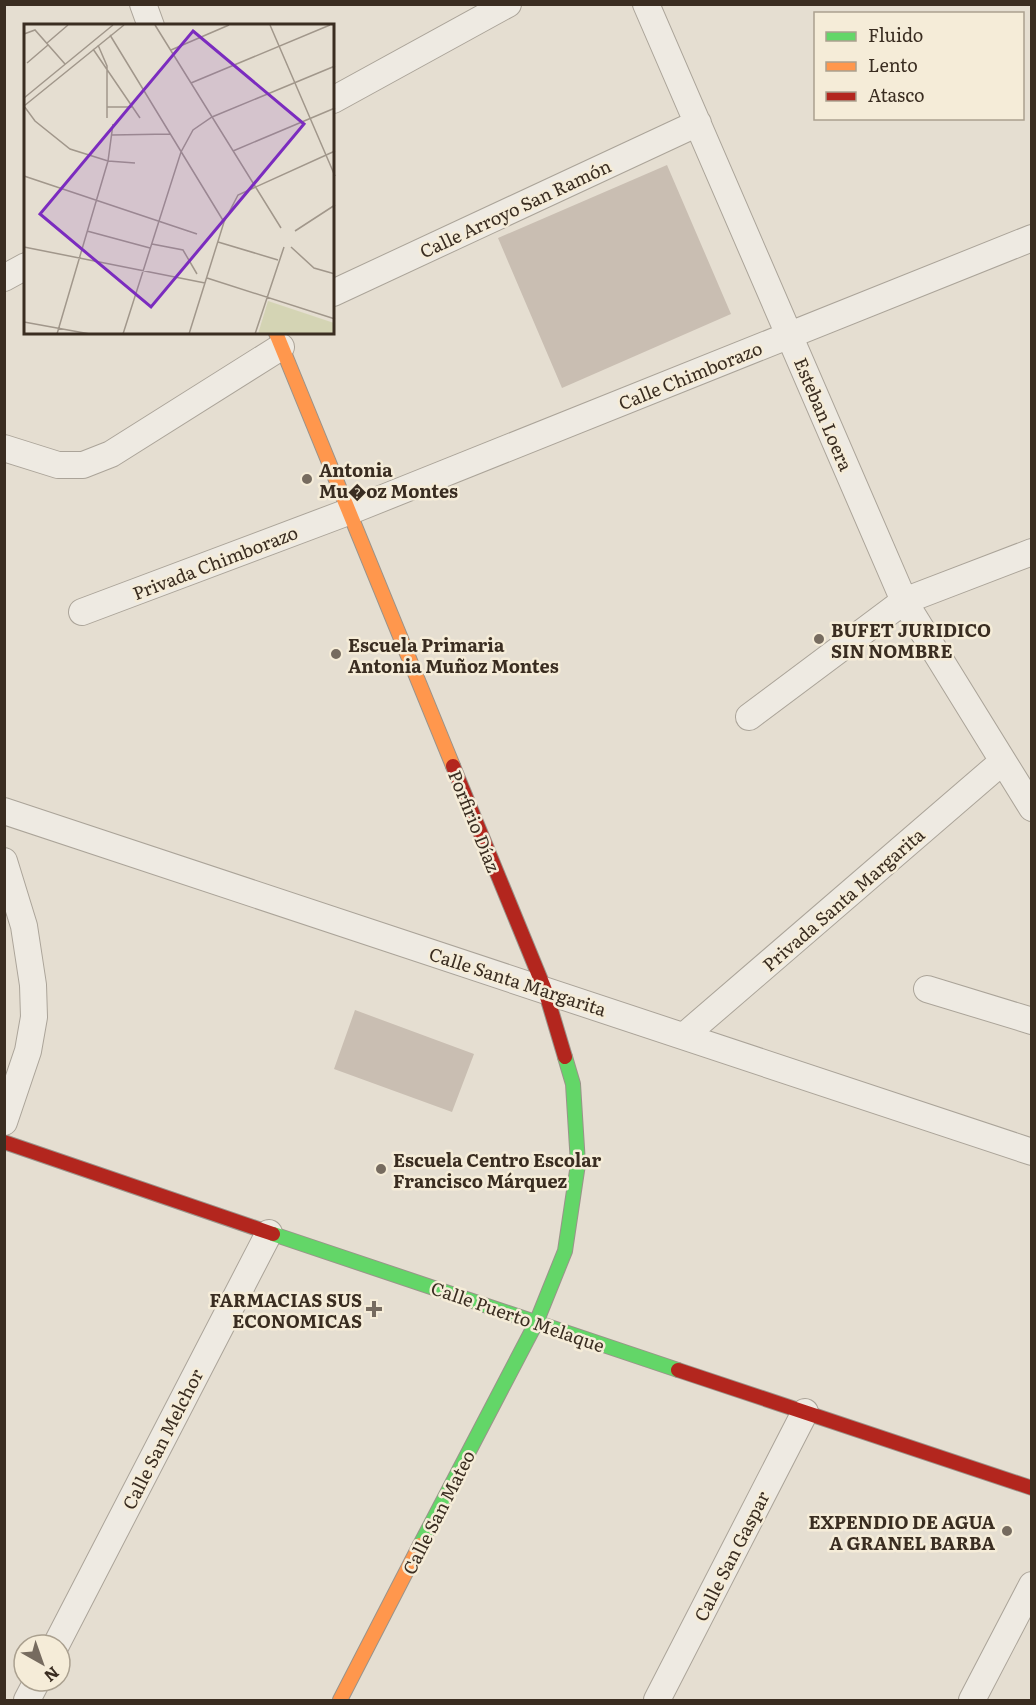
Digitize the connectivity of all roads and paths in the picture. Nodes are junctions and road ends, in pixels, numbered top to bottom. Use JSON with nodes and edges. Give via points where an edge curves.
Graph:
{"nodes":[{"id":1,"x":143,"y":4,"type":"edge"},
{"id":2,"x":508,"y":4,"type":"edge"},
{"id":3,"x":646,"y":4,"type":"edge"},
{"id":4,"x":150,"y":24,"type":"edge"},
{"id":5,"x":334,"y":99,"type":"edge"},
{"id":6,"x":698,"y":123,"type":"junction"},
{"id":7,"x":1032,"y":238,"type":"edge"},
{"id":8,"x":24,"y":267,"type":"edge"},
{"id":9,"x":4,"y":278,"type":"edge"},
{"id":10,"x":334,"y":293,"type":"edge"},
{"id":11,"x":790,"y":334,"type":"junction"},
{"id":12,"x":279,"y":340,"type":"edge"},
{"id":13,"x":4,"y":448,"type":"edge"},
{"id":14,"x":348,"y":512,"type":"junction"},
{"id":15,"x":1032,"y":552,"type":"edge"},
{"id":16,"x":904,"y":601,"type":"junction"},
{"id":17,"x":82,"y":612,"type":"dead end"},
{"id":18,"x":749,"y":717,"type":"dead end"},
{"id":19,"x":1002,"y":762,"type":"junction"},
{"id":20,"x":1032,"y":808,"type":"edge"},
{"id":21,"x":4,"y":811,"type":"edge"},
{"id":22,"x":4,"y":861,"type":"edge"},
{"id":23,"x":927,"y":989,"type":"dead end"},
{"id":24,"x":545,"y":990,"type":"junction"},
{"id":25,"x":1026,"y":1013,"type":"edge"},
{"id":26,"x":684,"y":1036,"type":"junction"},
{"id":27,"x":4,"y":1122,"type":"edge"},
{"id":28,"x":4,"y":1142,"type":"edge"},
{"id":29,"x":1032,"y":1152,"type":"edge"},
{"id":30,"x":269,"y":1233,"type":"junction"},
{"id":31,"x":536,"y":1323,"type":"junction"},
{"id":32,"x":805,"y":1412,"type":"junction"},
{"id":33,"x":1032,"y":1488,"type":"edge"},
{"id":34,"x":1032,"y":1585,"type":"edge"},
{"id":35,"x":62,"y":1633,"type":"edge"},
{"id":36,"x":340,"y":1701,"type":"edge"},
{"id":37,"x":657,"y":1701,"type":"edge"},
{"id":38,"x":972,"y":1701,"type":"edge"}],
"edges":[{"from":1,"to":4,"type":"street"},
{"from":2,"to":5,"type":"street"},
{"from":3,"to":6,"type":"street","name":"Esteban Loera"},
{"from":6,"to":10,"type":"street","name":"Calle Arroyo San Ramón"},
{"from":6,"to":11,"type":"street","name":"Esteban Loera"},
{"from":7,"to":11,"type":"street","name":"Calle Chimborazo"},
{"from":8,"to":9,"type":"street"},
{"from":11,"to":14,"type":"street","name":"Calle Chimborazo"},
{"from":11,"to":16,"type":"street","name":"Esteban Loera"},
{"from":12,"to":13,"type":"street","via":[[111,454],[83,465],[58,465]]},
{"from":12,"to":14,"type":"street","name":"Porfirio Díaz"},
{"from":14,"to":17,"type":"street","name":"Privada Chimborazo"},
{"from":14,"to":24,"type":"street","name":"Porfirio Díaz"},
{"from":15,"to":16,"type":"street"},
{"from":16,"to":18,"type":"street"},
{"from":16,"to":19,"type":"street","name":"Esteban Loera"},
{"from":19,"to":20,"type":"street","name":"Esteban Loera"},
{"from":19,"to":26,"type":"street","name":"Privada Santa Margarita"},
{"from":21,"to":24,"type":"street","name":"Calle Santa Margarita"},
{"from":22,"to":27,"type":"street","via":[[24,926],[34,1017],[28,1051]]},
{"from":23,"to":25,"type":"street"},
{"from":24,"to":26,"type":"street","name":"Calle Santa Margarita"},
{"from":24,"to":31,"type":"street","name":"Porfirio Díaz","via":[[573,1084],[578,1164],[565,1251]]},
{"from":26,"to":29,"type":"street","name":"Calle Santa Margarita"},
{"from":28,"to":30,"type":"street","name":"Calle Puerto Melaque"},
{"from":30,"to":31,"type":"street","name":"Calle Puerto Melaque"},
{"from":30,"to":35,"type":"street","name":"Calle San Melchor"},
{"from":31,"to":32,"type":"street","name":"Calle Puerto Melaque"},
{"from":31,"to":36,"type":"street","name":"Calle San Mateo"},
{"from":32,"to":33,"type":"street","name":"Calle Puerto Melaque"},
{"from":32,"to":37,"type":"street","name":"Calle San Gaspar"},
{"from":34,"to":38,"type":"street"}]}
